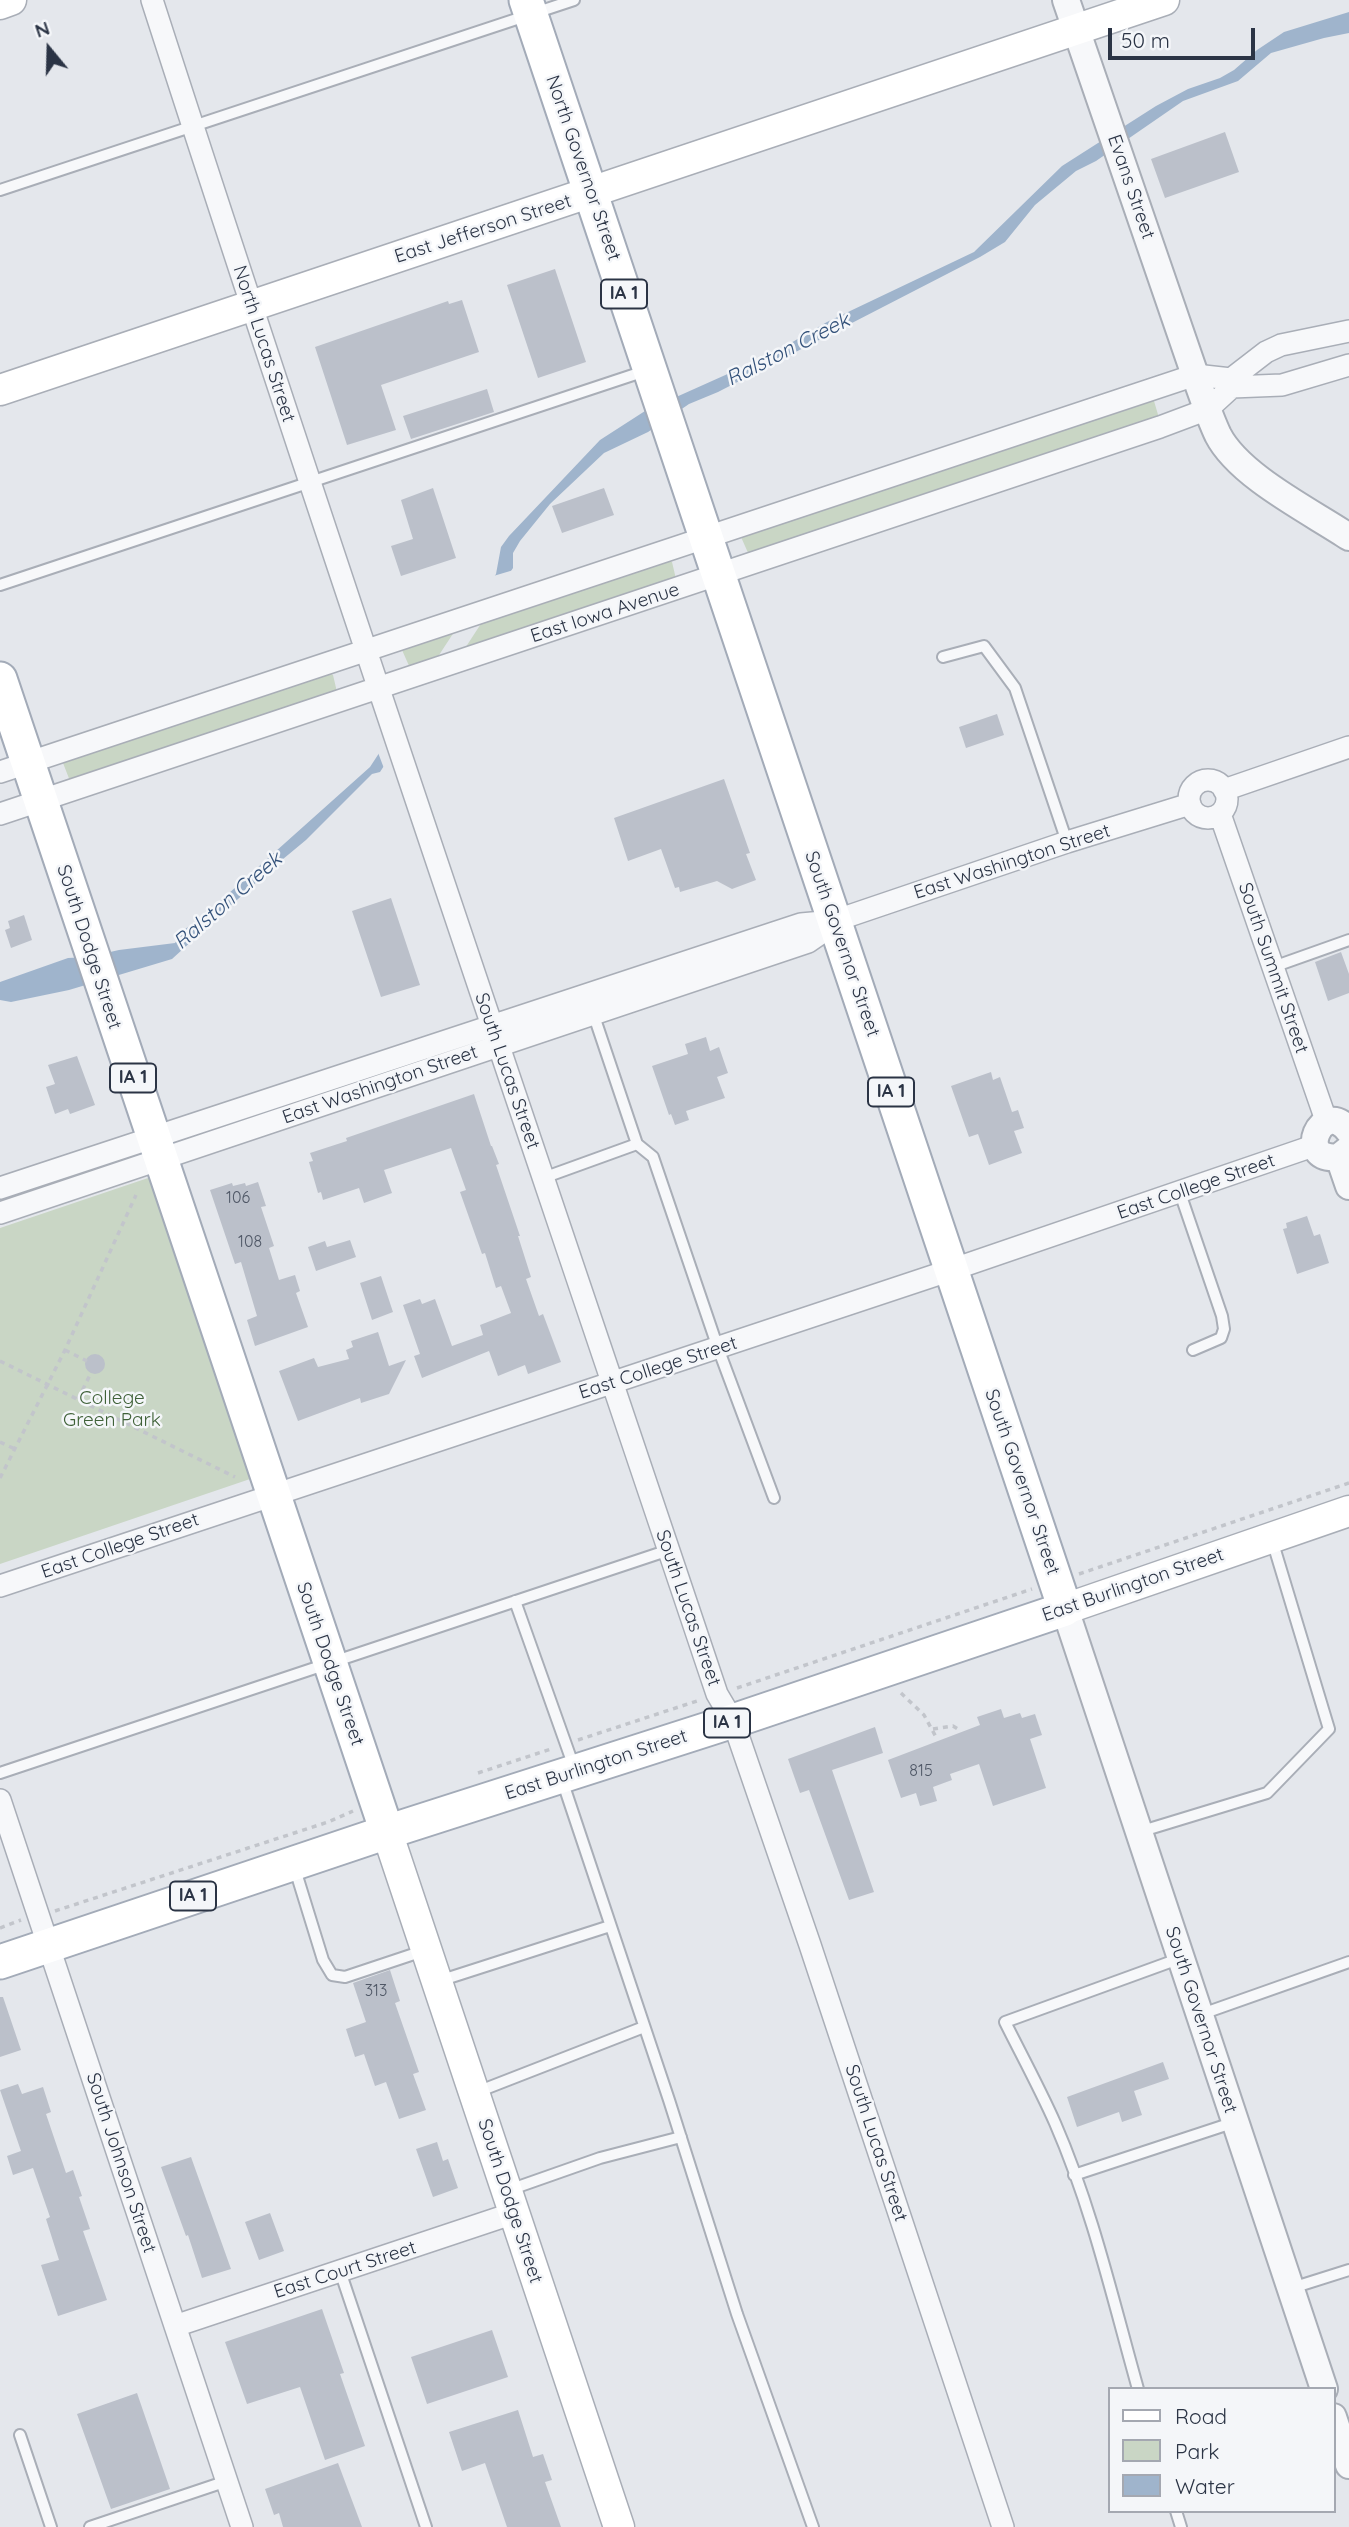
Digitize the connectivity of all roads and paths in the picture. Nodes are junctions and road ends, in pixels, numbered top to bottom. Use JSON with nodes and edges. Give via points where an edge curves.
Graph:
{"nodes":[{"id":1,"x":11,"y":0,"type":"edge"},
{"id":2,"x":152,"y":0,"type":"edge"},
{"id":3,"x":574,"y":0,"type":"edge"},
{"id":4,"x":1066,"y":0,"type":"edge"},
{"id":5,"x":1164,"y":0,"type":"edge"},
{"id":6,"x":0,"y":4,"type":"edge"},
{"id":7,"x":528,"y":7,"type":"edge"},
{"id":8,"x":1076,"y":28,"type":"junction"},
{"id":9,"x":193,"y":126,"type":"junction"},
{"id":10,"x":0,"y":190,"type":"edge"},
{"id":11,"x":591,"y":192,"type":"junction"},
{"id":12,"x":251,"y":306,"type":"junction"},
{"id":13,"x":1349,"y":331,"type":"edge"},
{"id":14,"x":1349,"y":365,"type":"edge"},
{"id":15,"x":1195,"y":374,"type":"junction"},
{"id":16,"x":653,"y":382,"type":"junction"},
{"id":17,"x":0,"y":390,"type":"edge"},
{"id":18,"x":1208,"y":409,"type":"junction"},
{"id":19,"x":310,"y":482,"type":"junction"},
{"id":20,"x":706,"y":536,"type":"junction"},
{"id":21,"x":1349,"y":537,"type":"edge"},
{"id":22,"x":718,"y":576,"type":"junction"},
{"id":23,"x":0,"y":585,"type":"edge"},
{"id":24,"x":367,"y":651,"type":"junction"},
{"id":25,"x":943,"y":657,"type":"dead end"},
{"id":26,"x":0,"y":679,"type":"edge"},
{"id":27,"x":379,"y":687,"type":"junction"},
{"id":28,"x":1349,"y":747,"type":"edge"},
{"id":29,"x":14,"y":767,"type":"edge"},
{"id":30,"x":1224,"y":790,"type":"junction"},
{"id":31,"x":40,"y":800,"type":"junction"},
{"id":32,"x":1190,"y":804,"type":"junction"},
{"id":33,"x":0,"y":814,"type":"edge"},
{"id":34,"x":1220,"y":814,"type":"junction"},
{"id":35,"x":1067,"y":842,"type":"junction"},
{"id":36,"x":834,"y":921,"type":"junction"},
{"id":37,"x":1349,"y":940,"type":"edge"},
{"id":38,"x":1273,"y":967,"type":"junction"},
{"id":39,"x":593,"y":1013,"type":"junction"},
{"id":40,"x":495,"y":1035,"type":"junction"},
{"id":41,"x":1336,"y":1141,"type":"edge"},
{"id":42,"x":637,"y":1144,"type":"junction"},
{"id":43,"x":157,"y":1149,"type":"junction"},
{"id":44,"x":543,"y":1178,"type":"junction"},
{"id":45,"x":1349,"y":1186,"type":"edge"},
{"id":46,"x":0,"y":1188,"type":"edge"},
{"id":47,"x":1180,"y":1193,"type":"junction"},
{"id":48,"x":136,"y":1195,"type":"dead end"},
{"id":49,"x":0,"y":1213,"type":"edge"},
{"id":50,"x":951,"y":1270,"type":"junction"},
{"id":51,"x":718,"y":1348,"type":"junction"},
{"id":52,"x":65,"y":1350,"type":"junction"},
{"id":53,"x":1193,"y":1350,"type":"dead end"},
{"id":54,"x":0,"y":1361,"type":"edge"},
{"id":55,"x":87,"y":1361,"type":"dead end"},
{"id":56,"x":92,"y":1373,"type":"dead end"},
{"id":57,"x":612,"y":1383,"type":"junction"},
{"id":58,"x":48,"y":1384,"type":"junction"},
{"id":59,"x":78,"y":1399,"type":"junction"},
{"id":60,"x":0,"y":1442,"type":"edge"},
{"id":61,"x":15,"y":1449,"type":"junction"},
{"id":62,"x":235,"y":1477,"type":"dead end"},
{"id":63,"x":0,"y":1478,"type":"edge"},
{"id":64,"x":1349,"y":1483,"type":"edge"},
{"id":65,"x":272,"y":1495,"type":"junction"},
{"id":66,"x":774,"y":1498,"type":"dead end"},
{"id":67,"x":1349,"y":1511,"type":"edge"},
{"id":68,"x":1271,"y":1538,"type":"junction"},
{"id":69,"x":669,"y":1550,"type":"junction"},
{"id":70,"x":0,"y":1586,"type":"edge"},
{"id":71,"x":1060,"y":1595,"type":"junction"},
{"id":72,"x":515,"y":1601,"type":"junction"},
{"id":73,"x":329,"y":1663,"type":"junction"},
{"id":74,"x":901,"y":1693,"type":"dead end"},
{"id":75,"x":725,"y":1708,"type":"junction"},
{"id":76,"x":932,"y":1730,"type":"junction"},
{"id":77,"x":961,"y":1731,"type":"dead end"},
{"id":78,"x":936,"y":1737,"type":"dead end"},
{"id":79,"x":567,"y":1764,"type":"junction"},
{"id":80,"x":0,"y":1773,"type":"edge"},
{"id":81,"x":473,"y":1775,"type":"dead end"},
{"id":82,"x":0,"y":1800,"type":"edge"},
{"id":83,"x":382,"y":1818,"type":"junction"},
{"id":84,"x":1139,"y":1832,"type":"junction"},
{"id":85,"x":293,"y":1863,"type":"junction"},
{"id":86,"x":610,"y":1926,"type":"junction"},
{"id":87,"x":0,"y":1928,"type":"edge"},
{"id":88,"x":43,"y":1930,"type":"junction"},
{"id":89,"x":426,"y":1950,"type":"junction"},
{"id":90,"x":1181,"y":1958,"type":"junction"},
{"id":91,"x":0,"y":1962,"type":"edge"},
{"id":92,"x":1349,"y":1962,"type":"edge"},
{"id":93,"x":436,"y":1982,"type":"junction"},
{"id":94,"x":1199,"y":2014,"type":"junction"},
{"id":95,"x":644,"y":2027,"type":"junction"},
{"id":96,"x":474,"y":2093,"type":"junction"},
{"id":97,"x":1235,"y":2122,"type":"junction"},
{"id":98,"x":681,"y":2137,"type":"junction"},
{"id":99,"x":1074,"y":2175,"type":"junction"},
{"id":100,"x":510,"y":2202,"type":"junction"},
{"id":101,"x":1349,"y":2270,"type":"edge"},
{"id":102,"x":340,"y":2272,"type":"junction"},
{"id":103,"x":1290,"y":2288,"type":"junction"},
{"id":104,"x":175,"y":2326,"type":"junction"},
{"id":105,"x":1137,"y":2387,"type":"edge"},
{"id":106,"x":1323,"y":2387,"type":"edge"},
{"id":107,"x":1335,"y":2422,"type":"edge"},
{"id":108,"x":20,"y":2435,"type":"dead end"},
{"id":109,"x":1348,"y":2456,"type":"edge"},
{"id":110,"x":227,"y":2481,"type":"junction"},
{"id":111,"x":51,"y":2527,"type":"edge"},
{"id":112,"x":90,"y":2527,"type":"edge"},
{"id":113,"x":242,"y":2527,"type":"edge"},
{"id":114,"x":426,"y":2527,"type":"edge"},
{"id":115,"x":619,"y":2527,"type":"edge"},
{"id":116,"x":813,"y":2527,"type":"edge"},
{"id":117,"x":1003,"y":2527,"type":"edge"}],
"edges":[{"from":1,"to":6,"type":"main road"},
{"from":2,"to":9,"type":"street","name":"North Lucas Street"},
{"from":3,"to":7,"type":"lane"},
{"from":4,"to":8,"type":"street","name":"Evans Street"},
{"from":5,"to":8,"type":"main road","name":"East Jefferson Street"},
{"from":7,"to":9,"type":"lane"},
{"from":7,"to":11,"type":"main road","name":"North Governor Street","number":"IA 1"},
{"from":8,"to":11,"type":"main road","name":"East Jefferson Street"},
{"from":8,"to":15,"type":"street","name":"Evans Street"},
{"from":9,"to":10,"type":"lane"},
{"from":9,"to":12,"type":"street","name":"North Lucas Street"},
{"from":11,"to":12,"type":"main road","name":"East Jefferson Street"},
{"from":11,"to":16,"type":"main road","name":"North Governor Street","number":"IA 1"},
{"from":12,"to":17,"type":"main road","name":"East Jefferson Street"},
{"from":12,"to":19,"type":"street","name":"North Lucas Street"},
{"from":13,"to":15,"type":"street","via":[[1281,345],[1231,379]]},
{"from":14,"to":18,"type":"street","via":[[1282,385],[1232,387]]},
{"from":15,"to":18,"type":"street","name":"Evans Street"},
{"from":15,"to":20,"type":"street","name":"East Iowa Avenue"},
{"from":16,"to":19,"type":"lane"},
{"from":16,"to":20,"type":"main road","name":"North Governor Street","number":"IA 1"},
{"from":18,"to":21,"type":"street","name":"Evans Street","via":[[1219,436],[1246,468]]},
{"from":18,"to":22,"type":"street","name":"East Iowa Avenue"},
{"from":19,"to":23,"type":"lane"},
{"from":19,"to":24,"type":"street","name":"North Lucas Street"},
{"from":20,"to":22,"type":"main road","name":"North Governor Street","number":"IA 1"},
{"from":20,"to":24,"type":"street","name":"East Iowa Avenue"},
{"from":22,"to":27,"type":"street","name":"East Iowa Avenue"},
{"from":22,"to":36,"type":"main road","name":"South Governor Street","number":"IA 1"},
{"from":24,"to":27,"type":"street","name":"North Lucas Street"},
{"from":24,"to":29,"type":"street","name":"East Iowa Avenue"},
{"from":25,"to":35,"type":"lane","via":[[984,646],[1015,688]]},
{"from":26,"to":29,"type":"main road","number":"IA 1"},
{"from":27,"to":31,"type":"street","name":"East Iowa Avenue"},
{"from":27,"to":40,"type":"street","name":"South Lucas Street"},
{"from":28,"to":30,"type":"street"},
{"from":29,"to":31,"type":"main road","number":"IA 1"},
{"from":30,"to":32,"type":"street","via":[[1215,782],[1203,781],[1192,788]]},
{"from":30,"to":34,"type":"street","via":[[1226,805]]},
{"from":31,"to":33,"type":"street","name":"East Iowa Avenue"},
{"from":31,"to":43,"type":"main road","name":"South Dodge Street","number":"IA 1"},
{"from":32,"to":34,"type":"street","via":[[1203,817]]},
{"from":32,"to":35,"type":"street","name":"East Washington Street"},
{"from":34,"to":38,"type":"street","name":"South Summit Street"},
{"from":35,"to":36,"type":"street","name":"East Washington Street"},
{"from":36,"to":39,"type":"street","name":"East Washington Street","via":[[808,942]]},
{"from":36,"to":40,"type":"street","name":"East Washington Street","via":[[802,924]]},
{"from":36,"to":50,"type":"main road","name":"South Governor Street","number":"IA 1"},
{"from":37,"to":38,"type":"lane"},
{"from":38,"to":41,"type":"street","name":"South Summit Street"},
{"from":39,"to":40,"type":"street","name":"East Washington Street"},
{"from":39,"to":42,"type":"lane"},
{"from":40,"to":43,"type":"street","name":"East Washington Street"},
{"from":40,"to":44,"type":"street","name":"South Lucas Street"},
{"from":41,"to":45,"type":"street","name":"South Summit Street"},
{"from":41,"to":47,"type":"street","name":"East College Street"},
{"from":42,"to":44,"type":"lane"},
{"from":42,"to":51,"type":"lane","via":[[653,1157]]},
{"from":43,"to":46,"type":"street","name":"East Washington Street"},
{"from":43,"to":49,"type":"street","name":"East Washington Street"},
{"from":43,"to":65,"type":"main road","name":"South Dodge Street","number":"IA 1"},
{"from":44,"to":57,"type":"street","name":"South Lucas Street"},
{"from":47,"to":50,"type":"street","name":"East College Street"},
{"from":47,"to":53,"type":"lane","via":[[1224,1329],[1221,1338]]},
{"from":48,"to":52,"type":"path"},
{"from":50,"to":51,"type":"street","name":"East College Street"},
{"from":50,"to":71,"type":"main road","name":"South Governor Street","number":"IA 1"},
{"from":51,"to":57,"type":"street","name":"East College Street"},
{"from":51,"to":66,"type":"lane"},
{"from":52,"to":55,"type":"path"},
{"from":52,"to":58,"type":"path"},
{"from":54,"to":58,"type":"path"},
{"from":56,"to":59,"type":"path"},
{"from":57,"to":65,"type":"street","name":"East College Street"},
{"from":57,"to":69,"type":"street","name":"South Lucas Street"},
{"from":58,"to":59,"type":"path"},
{"from":58,"to":61,"type":"path"},
{"from":59,"to":62,"type":"path"},
{"from":60,"to":61,"type":"path"},
{"from":61,"to":63,"type":"path"},
{"from":64,"to":71,"type":"path"},
{"from":65,"to":70,"type":"street","name":"East College Street"},
{"from":65,"to":73,"type":"main road","name":"South Dodge Street","number":"IA 1"},
{"from":67,"to":68,"type":"main road","name":"East Burlington Street"},
{"from":68,"to":71,"type":"main road","name":"East Burlington Street"},
{"from":68,"to":84,"type":"lane","via":[[1329,1729],[1267,1793]]},
{"from":69,"to":72,"type":"lane"},
{"from":69,"to":75,"type":"street","name":"South Lucas Street"},
{"from":71,"to":75,"type":"main road","name":"East Burlington Street","number":"IA 1"},
{"from":71,"to":75,"type":"path"},
{"from":71,"to":84,"type":"street","name":"South Governor Street"},
{"from":72,"to":73,"type":"lane"},
{"from":72,"to":79,"type":"lane"},
{"from":73,"to":80,"type":"lane"},
{"from":73,"to":83,"type":"main road","name":"South Dodge Street","number":"IA 1"},
{"from":74,"to":76,"type":"path","via":[[924,1715]]},
{"from":75,"to":79,"type":"main road","name":"East Burlington Street","number":"IA 1"},
{"from":75,"to":79,"type":"path"},
{"from":75,"to":117,"type":"street","name":"South Lucas Street","via":[[810,1945]]},
{"from":76,"to":77,"type":"path","via":[[953,1726]]},
{"from":76,"to":78,"type":"path"},
{"from":79,"to":81,"type":"path"},
{"from":79,"to":83,"type":"main road","name":"East Burlington Street","number":"IA 1"},
{"from":79,"to":86,"type":"lane"},
{"from":82,"to":88,"type":"street","name":"South Johnson Street"},
{"from":83,"to":85,"type":"main road","name":"East Burlington Street","number":"IA 1"},
{"from":83,"to":88,"type":"path","via":[[64,1909]]},
{"from":83,"to":89,"type":"main road","name":"South Dodge Street"},
{"from":84,"to":90,"type":"street","name":"South Governor Street"},
{"from":85,"to":88,"type":"main road","name":"East Burlington Street","number":"IA 1"},
{"from":85,"to":89,"type":"lane","via":[[323,1960],[332,1975],[345,1977]]},
{"from":86,"to":93,"type":"lane"},
{"from":86,"to":95,"type":"lane"},
{"from":87,"to":88,"type":"path"},
{"from":88,"to":91,"type":"main road","name":"East Burlington Street","number":"IA 1"},
{"from":88,"to":104,"type":"street","name":"South Johnson Street"},
{"from":89,"to":93,"type":"main road","name":"South Dodge Street"},
{"from":90,"to":94,"type":"street","name":"South Governor Street"},
{"from":90,"to":99,"type":"lane","via":[[1005,2022],[1055,2124]]},
{"from":92,"to":94,"type":"lane"},
{"from":93,"to":96,"type":"main road","name":"South Dodge Street"},
{"from":94,"to":97,"type":"street","name":"South Governor Street"},
{"from":95,"to":96,"type":"lane"},
{"from":95,"to":98,"type":"lane"},
{"from":96,"to":100,"type":"main road","name":"South Dodge Street"},
{"from":97,"to":99,"type":"lane"},
{"from":97,"to":103,"type":"street","name":"South Governor Street"},
{"from":98,"to":100,"type":"lane","via":[[600,2158]]},
{"from":98,"to":116,"type":"lane","via":[[737,2314]]},
{"from":99,"to":105,"type":"lane"},
{"from":100,"to":102,"type":"street","name":"East Court Street"},
{"from":100,"to":115,"type":"main road","name":"South Dodge Street"},
{"from":101,"to":103,"type":"lane"},
{"from":102,"to":104,"type":"street","name":"East Court Street"},
{"from":102,"to":114,"type":"lane"},
{"from":103,"to":106,"type":"street","name":"South Governor Street"},
{"from":104,"to":110,"type":"street","name":"South Johnson Street"},
{"from":107,"to":109,"type":"street"},
{"from":108,"to":111,"type":"lane"},
{"from":110,"to":112,"type":"lane"},
{"from":110,"to":113,"type":"street","name":"South Johnson Street"}]}
